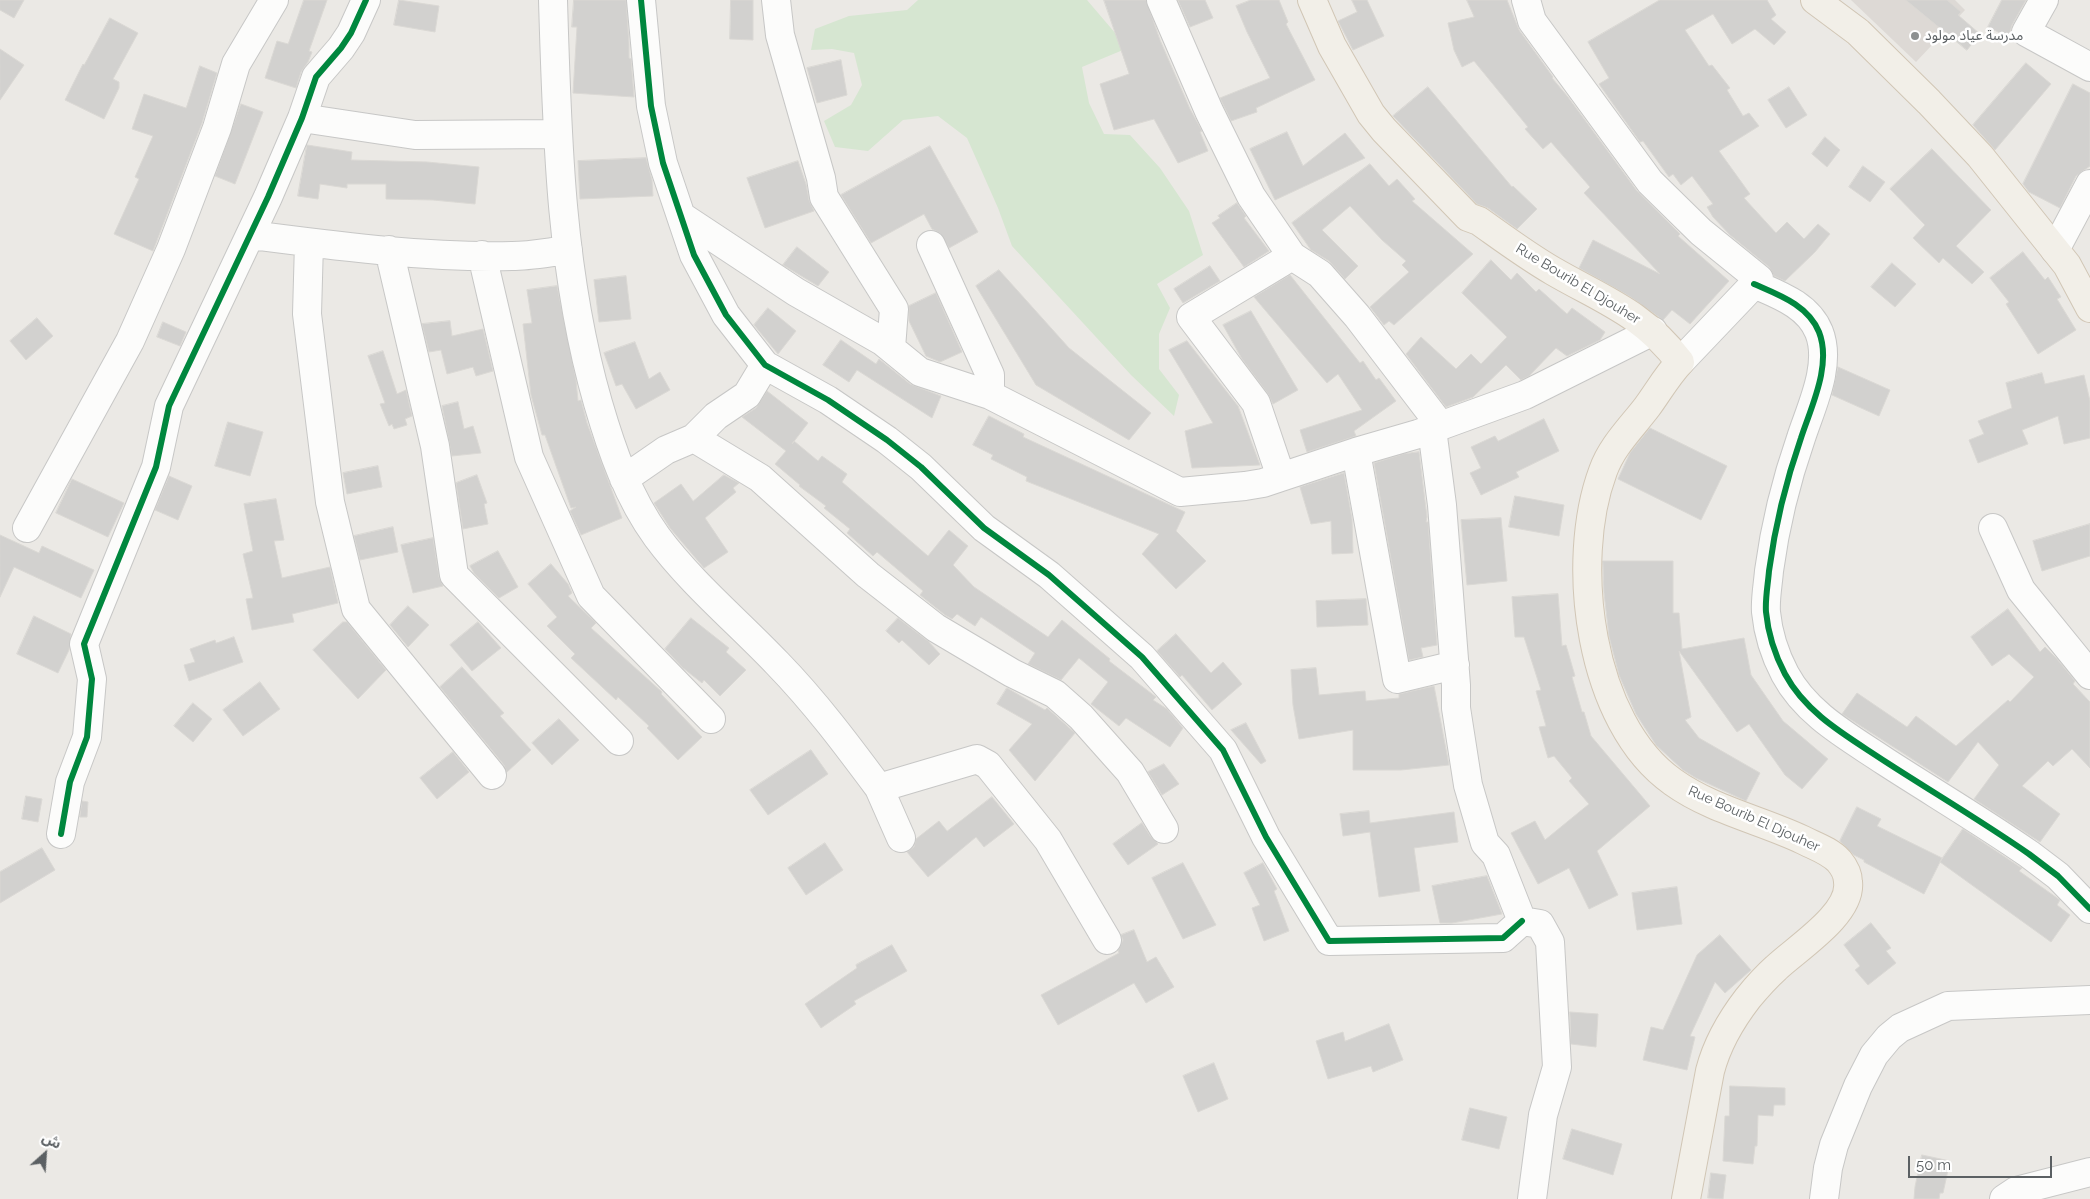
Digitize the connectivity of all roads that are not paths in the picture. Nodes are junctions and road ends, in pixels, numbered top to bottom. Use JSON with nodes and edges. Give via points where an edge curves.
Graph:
{"nodes":[{"id":1,"x":274,"y":0,"type":"edge"},
{"id":2,"x":366,"y":0,"type":"edge"},
{"id":3,"x":553,"y":0,"type":"edge"},
{"id":4,"x":641,"y":0,"type":"edge"},
{"id":5,"x":776,"y":0,"type":"edge"},
{"id":6,"x":1161,"y":0,"type":"edge"},
{"id":7,"x":1312,"y":0,"type":"edge"},
{"id":8,"x":1526,"y":0,"type":"edge"},
{"id":9,"x":1815,"y":0,"type":"edge"},
{"id":10,"x":2044,"y":0,"type":"edge"},
{"id":11,"x":2090,"y":67,"type":"edge"},
{"id":12,"x":302,"y":118,"type":"junction"},
{"id":13,"x":557,"y":134,"type":"junction"},
{"id":14,"x":2090,"y":184,"type":"edge"},
{"id":15,"x":681,"y":216,"type":"junction"},
{"id":16,"x":251,"y":236,"type":"junction"},
{"id":17,"x":309,"y":243,"type":"junction"},
{"id":18,"x":931,"y":245,"type":"dead end"},
{"id":19,"x":390,"y":250,"type":"junction"},
{"id":20,"x":568,"y":250,"type":"junction"},
{"id":21,"x":2055,"y":250,"type":"junction"},
{"id":22,"x":482,"y":255,"type":"junction"},
{"id":23,"x":1292,"y":256,"type":"junction"},
{"id":24,"x":1754,"y":284,"type":"junction"},
{"id":25,"x":2090,"y":308,"type":"edge"},
{"id":26,"x":1653,"y":331,"type":"junction"},
{"id":27,"x":891,"y":348,"type":"junction"},
{"id":28,"x":1680,"y":362,"type":"junction"},
{"id":29,"x":766,"y":365,"type":"junction"},
{"id":30,"x":990,"y":394,"type":"junction"},
{"id":31,"x":1436,"y":427,"type":"junction"},
{"id":32,"x":694,"y":438,"type":"junction"},
{"id":33,"x":1356,"y":452,"type":"junction"},
{"id":34,"x":1281,"y":477,"type":"junction"},
{"id":35,"x":624,"y":479,"type":"junction"},
{"id":36,"x":27,"y":528,"type":"dead end"},
{"id":37,"x":1993,"y":528,"type":"dead end"},
{"id":38,"x":1455,"y":665,"type":"junction"},
{"id":39,"x":2090,"y":676,"type":"edge"},
{"id":40,"x":711,"y":719,"type":"dead end"},
{"id":41,"x":619,"y":741,"type":"dead end"},
{"id":42,"x":492,"y":775,"type":"dead end"},
{"id":43,"x":879,"y":788,"type":"junction"},
{"id":44,"x":1164,"y":830,"type":"dead end"},
{"id":45,"x":60,"y":834,"type":"dead end"},
{"id":46,"x":901,"y":838,"type":"dead end"},
{"id":47,"x":2090,"y":909,"type":"edge"},
{"id":48,"x":1522,"y":921,"type":"junction"},
{"id":49,"x":1107,"y":940,"type":"dead end"},
{"id":50,"x":2090,"y":1000,"type":"edge"},
{"id":51,"x":2090,"y":1172,"type":"edge"},
{"id":52,"x":1532,"y":1199,"type":"edge"},
{"id":53,"x":1686,"y":1199,"type":"edge"},
{"id":54,"x":1824,"y":1199,"type":"edge"},
{"id":55,"x":2004,"y":1199,"type":"edge"}],
"edges":[{"from":1,"to":36,"type":"street","via":[[236,64],[217,128],[171,249],[130,342]]},
{"from":2,"to":12,"type":"street","via":[[346,40],[316,77]]},
{"from":3,"to":13,"type":"street"},
{"from":4,"to":15,"type":"street","via":[[651,106],[663,163]]},
{"from":5,"to":27,"type":"street","via":[[780,35],[824,197],[894,309]]},
{"from":6,"to":23,"type":"street","via":[[1209,111],[1251,196]]},
{"from":7,"to":26,"type":"main road","name":"Rue Bourib El Djouher","via":[[1332,46],[1372,114],[1468,217],[1479,221],[1553,271],[1626,310]]},
{"from":8,"to":24,"type":"street","via":[[1532,21],[1650,182],[1701,232],[1759,279]]},
{"from":9,"to":21,"type":"main road","via":[[1858,32],[1929,102],[1980,156]]},
{"from":10,"to":11,"type":"street","via":[[2026,32]]},
{"from":12,"to":13,"type":"street","via":[[415,135]]},
{"from":12,"to":16,"type":"street"},
{"from":13,"to":20,"type":"street"},
{"from":14,"to":21,"type":"street"},
{"from":15,"to":27,"type":"street","via":[[796,292]]},
{"from":15,"to":29,"type":"street","via":[[694,255],[726,315]]},
{"from":16,"to":17,"type":"street"},
{"from":16,"to":45,"type":"street","via":[[169,406],[156,467],[84,644],[92,679],[87,737],[70,782]]},
{"from":17,"to":19,"type":"street"},
{"from":17,"to":42,"type":"street","via":[[307,314],[330,502],[356,609]]},
{"from":18,"to":30,"type":"street","via":[[990,375]]},
{"from":19,"to":22,"type":"street"},
{"from":19,"to":41,"type":"street","via":[[435,446],[454,574]]},
{"from":20,"to":22,"type":"street","via":[[513,256]]},
{"from":20,"to":35,"type":"street","via":[[592,381]]},
{"from":21,"to":25,"type":"main road","via":[[2067,265]]},
{"from":22,"to":40,"type":"street","via":[[529,457],[591,596]]},
{"from":23,"to":31,"type":"street","via":[[1320,274],[1356,316]]},
{"from":23,"to":34,"type":"street","via":[[1191,316],[1256,403]]},
{"from":24,"to":28,"type":"street"},
{"from":24,"to":47,"type":"street","via":[[1806,312],[1819,332],[1823,353],[1817,388],[1784,496],[1768,578],[1766,611],[1785,674],[1804,702],[1832,726],[2029,854],[2058,876]]},
{"from":26,"to":28,"type":"main road","name":"Rue Bourib El Djouher"},
{"from":26,"to":31,"type":"street","via":[[1525,395]]},
{"from":27,"to":30,"type":"street","via":[[920,372]]},
{"from":28,"to":53,"type":"main road","name":"Rue Bourib El Djouher","via":[[1611,453],[1592,508],[1587,551],[1588,598],[1609,695],[1638,746],[1672,782],[1728,810],[1782,830],[1825,851],[1839,860],[1849,883],[1848,894],[1834,916],[1762,983],[1723,1036],[1710,1071]]},
{"from":29,"to":32,"type":"street","via":[[747,395],[716,416]]},
{"from":29,"to":48,"type":"street","via":[[880,434],[984,528],[1049,576],[1142,657],[1223,750],[1266,837],[1329,942],[1503,938]]},
{"from":30,"to":34,"type":"street","via":[[1180,492],[1245,486]]},
{"from":31,"to":33,"type":"street"},
{"from":31,"to":38,"type":"street"},
{"from":32,"to":35,"type":"street","via":[[666,450]]},
{"from":32,"to":44,"type":"street","via":[[760,478],[868,575],[936,628],[1055,694],[1082,717],[1130,772]]},
{"from":33,"to":34,"type":"street"},
{"from":33,"to":38,"type":"street","via":[[1397,679]]},
{"from":35,"to":43,"type":"street","via":[[648,523],[679,564],[811,700]]},
{"from":37,"to":39,"type":"street","via":[[2020,590]]},
{"from":38,"to":48,"type":"street","via":[[1456,708],[1468,785],[1485,843],[1496,855]]},
{"from":43,"to":46,"type":"street"},
{"from":43,"to":49,"type":"street","via":[[977,759],[988,765],[1048,840]]},
{"from":48,"to":52,"type":"street","via":[[1540,924],[1550,942],[1557,1067],[1544,1115]]},
{"from":50,"to":54,"type":"street","via":[[1948,1006],[1900,1028],[1874,1055],[1858,1086],[1834,1145]]},
{"from":51,"to":55,"type":"street","via":[[2016,1191]]}]}
